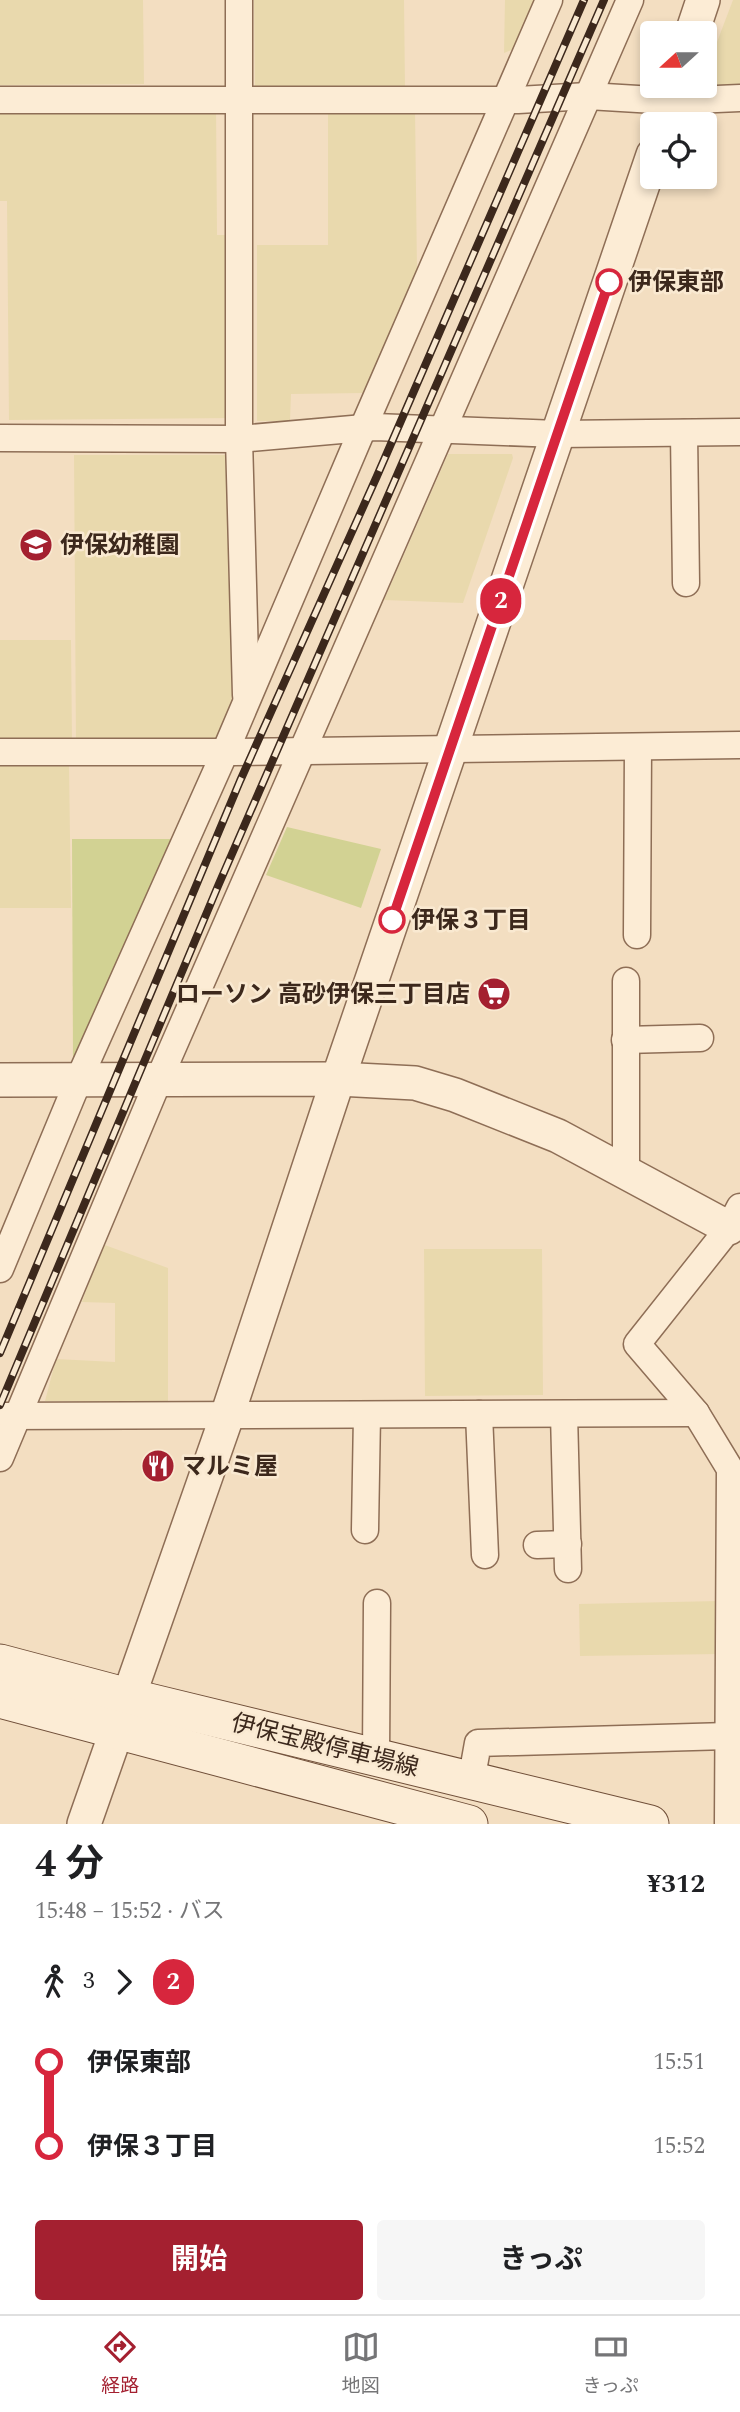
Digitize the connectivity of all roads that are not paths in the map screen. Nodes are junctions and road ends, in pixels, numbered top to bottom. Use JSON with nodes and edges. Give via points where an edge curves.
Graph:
{"nodes":[{"id":1,"x":239,"y":0,"type":"edge"},
{"id":2,"x":549,"y":0,"type":"edge"},
{"id":3,"x":630,"y":0,"type":"edge"},
{"id":4,"x":703,"y":0,"type":"edge"},
{"id":5,"x":696,"y":21,"type":"edge"},
{"id":6,"x":588,"y":96,"type":"junction"},
{"id":7,"x":240,"y":98,"type":"junction"},
{"id":8,"x":740,"y":98,"type":"edge"},
{"id":9,"x":0,"y":100,"type":"edge"},
{"id":10,"x":504,"y":100,"type":"junction"},
{"id":11,"x":670,"y":104,"type":"edge"},
{"id":12,"x":641,"y":189,"type":"edge"},
{"id":13,"x":363,"y":428,"type":"junction"},
{"id":14,"x":443,"y":429,"type":"junction"},
{"id":15,"x":740,"y":432,"type":"edge"},
{"id":16,"x":684,"y":433,"type":"junction"},
{"id":17,"x":557,"y":434,"type":"junction"},
{"id":18,"x":0,"y":438,"type":"edge"},
{"id":19,"x":239,"y":439,"type":"junction"},
{"id":20,"x":686,"y":583,"type":"dead end"},
{"id":21,"x":246,"y":702,"type":"junction"},
{"id":22,"x":740,"y":745,"type":"edge"},
{"id":23,"x":638,"y":747,"type":"junction"},
{"id":24,"x":450,"y":748,"type":"junction"},
{"id":25,"x":301,"y":751,"type":"junction"},
{"id":26,"x":0,"y":752,"type":"edge"},
{"id":27,"x":225,"y":752,"type":"junction"},
{"id":28,"x":637,"y":936,"type":"dead end"},
{"id":29,"x":626,"y":981,"type":"dead end"},
{"id":30,"x":700,"y":1038,"type":"dead end"},
{"id":31,"x":625,"y":1040,"type":"junction"},
{"id":32,"x":79,"y":1079,"type":"junction"},
{"id":33,"x":159,"y":1079,"type":"junction"},
{"id":34,"x":338,"y":1079,"type":"junction"},
{"id":35,"x":0,"y":1080,"type":"edge"},
{"id":36,"x":626,"y":1174,"type":"junction"},
{"id":37,"x":736,"y":1225,"type":"edge"},
{"id":38,"x":0,"y":1269,"type":"edge"},
{"id":39,"x":696,"y":1413,"type":"junction"},
{"id":40,"x":479,"y":1414,"type":"junction"},
{"id":41,"x":564,"y":1414,"type":"junction"},
{"id":42,"x":367,"y":1415,"type":"junction"},
{"id":43,"x":9,"y":1416,"type":"edge"},
{"id":44,"x":227,"y":1416,"type":"junction"},
{"id":45,"x":0,"y":1458,"type":"edge"},
{"id":46,"x":365,"y":1530,"type":"dead end"},
{"id":47,"x":537,"y":1545,"type":"dead end"},
{"id":48,"x":485,"y":1555,"type":"dead end"},
{"id":49,"x":735,"y":1588,"type":"edge"},
{"id":50,"x":377,"y":1603,"type":"dead end"},
{"id":51,"x":0,"y":1663,"type":"edge"},
{"id":52,"x":0,"y":1699,"type":"edge"},
{"id":53,"x":123,"y":1713,"type":"junction"},
{"id":54,"x":729,"y":1736,"type":"junction"},
{"id":55,"x":376,"y":1757,"type":"junction"},
{"id":56,"x":471,"y":1782,"type":"junction"},
{"id":57,"x":83,"y":1824,"type":"edge"},
{"id":58,"x":469,"y":1824,"type":"edge"},
{"id":59,"x":650,"y":1824,"type":"edge"},
{"id":60,"x":728,"y":1824,"type":"edge"}],
"edges":[{"from":1,"to":7,"type":"street"},
{"from":2,"to":10,"type":"street"},
{"from":3,"to":6,"type":"street"},
{"from":4,"to":5,"type":"street"},
{"from":6,"to":10,"type":"street"},
{"from":6,"to":11,"type":"street"},
{"from":6,"to":14,"type":"street"},
{"from":7,"to":9,"type":"street"},
{"from":7,"to":10,"type":"street"},
{"from":7,"to":19,"type":"street"},
{"from":8,"to":11,"type":"street"},
{"from":10,"to":13,"type":"street"},
{"from":12,"to":17,"type":"street"},
{"from":13,"to":14,"type":"street"},
{"from":13,"to":19,"type":"street"},
{"from":13,"to":21,"type":"street"},
{"from":14,"to":17,"type":"street"},
{"from":14,"to":25,"type":"street"},
{"from":15,"to":16,"type":"street"},
{"from":16,"to":17,"type":"street"},
{"from":16,"to":20,"type":"street"},
{"from":17,"to":24,"type":"street"},
{"from":18,"to":19,"type":"street"},
{"from":19,"to":21,"type":"street"},
{"from":21,"to":27,"type":"street"},
{"from":22,"to":23,"type":"street"},
{"from":23,"to":24,"type":"street"},
{"from":23,"to":28,"type":"street"},
{"from":24,"to":25,"type":"street"},
{"from":24,"to":34,"type":"street"},
{"from":25,"to":27,"type":"street"},
{"from":25,"to":33,"type":"street"},
{"from":26,"to":27,"type":"street"},
{"from":27,"to":32,"type":"street"},
{"from":29,"to":31,"type":"street"},
{"from":30,"to":31,"type":"street"},
{"from":31,"to":36,"type":"street"},
{"from":32,"to":33,"type":"street"},
{"from":32,"to":35,"type":"street"},
{"from":32,"to":38,"type":"street"},
{"from":33,"to":34,"type":"street"},
{"from":33,"to":43,"type":"street"},
{"from":34,"to":36,"type":"street","via":[[415,1083],[455,1095],[558,1136]]},
{"from":34,"to":44,"type":"street"},
{"from":36,"to":37,"type":"street"},
{"from":37,"to":39,"type":"street","via":[[637,1344]]},
{"from":39,"to":41,"type":"street"},
{"from":39,"to":49,"type":"street","via":[[730,1469]]},
{"from":40,"to":41,"type":"street"},
{"from":40,"to":42,"type":"street"},
{"from":40,"to":48,"type":"street"},
{"from":41,"to":47,"type":"street","via":[[568,1556]]},
{"from":42,"to":44,"type":"street"},
{"from":42,"to":46,"type":"street"},
{"from":43,"to":44,"type":"street"},
{"from":43,"to":45,"type":"street"},
{"from":44,"to":53,"type":"street"},
{"from":49,"to":54,"type":"street"},
{"from":50,"to":55,"type":"street"},
{"from":51,"to":53,"type":"main road","name":"伊保宝殿停車場線"},
{"from":52,"to":53,"type":"main road","name":"伊保宝殿停車場線"},
{"from":53,"to":55,"type":"main road","name":"伊保宝殿停車場線"},
{"from":53,"to":57,"type":"street"},
{"from":53,"to":58,"type":"main road","name":"伊保宝殿停車場線"},
{"from":54,"to":56,"type":"street","via":[[478,1743]]},
{"from":54,"to":60,"type":"street"},
{"from":55,"to":56,"type":"main road","name":"伊保宝殿停車場線"},
{"from":56,"to":59,"type":"main road","name":"伊保宝殿停車場線"}]}
